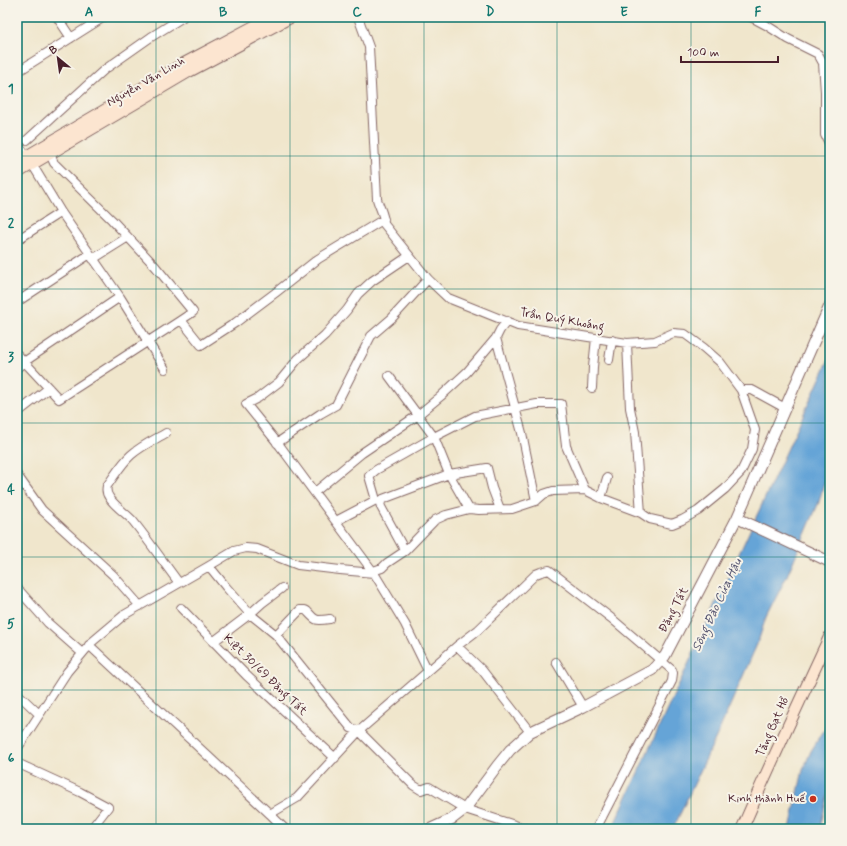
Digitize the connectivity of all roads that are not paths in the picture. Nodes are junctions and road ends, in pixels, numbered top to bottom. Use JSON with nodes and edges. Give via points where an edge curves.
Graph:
{"nodes":[{"id":1,"x":57,"y":17,"type":"edge"},
{"id":2,"x":104,"y":17,"type":"edge"},
{"id":3,"x":183,"y":17,"type":"edge"},
{"id":4,"x":272,"y":17,"type":"edge"},
{"id":5,"x":291,"y":17,"type":"edge"},
{"id":6,"x":358,"y":17,"type":"edge"},
{"id":7,"x":751,"y":17,"type":"edge"},
{"id":8,"x":71,"y":38,"type":"junction"},
{"id":9,"x":185,"y":68,"type":"junction"},
{"id":10,"x":17,"y":72,"type":"edge"},
{"id":11,"x":27,"y":140,"type":"dead end"},
{"id":12,"x":17,"y":143,"type":"edge"},
{"id":13,"x":830,"y":145,"type":"edge"},
{"id":14,"x":50,"y":154,"type":"junction"},
{"id":15,"x":25,"y":161,"type":"edge"},
{"id":16,"x":17,"y":173,"type":"edge"},
{"id":17,"x":61,"y":212,"type":"junction"},
{"id":18,"x":384,"y":219,"type":"junction"},
{"id":19,"x":128,"y":237,"type":"junction"},
{"id":20,"x":17,"y":240,"type":"edge"},
{"id":21,"x":409,"y":256,"type":"junction"},
{"id":22,"x":92,"y":257,"type":"junction"},
{"id":23,"x":428,"y":279,"type":"junction"},
{"id":24,"x":120,"y":297,"type":"junction"},
{"id":25,"x":17,"y":302,"type":"edge"},
{"id":26,"x":830,"y":305,"type":"edge"},
{"id":27,"x":181,"y":320,"type":"junction"},
{"id":28,"x":508,"y":321,"type":"junction"},
{"id":29,"x":496,"y":338,"type":"junction"},
{"id":30,"x":596,"y":338,"type":"junction"},
{"id":31,"x":612,"y":340,"type":"junction"},
{"id":32,"x":148,"y":341,"type":"junction"},
{"id":33,"x":626,"y":343,"type":"junction"},
{"id":34,"x":17,"y":354,"type":"edge"},
{"id":35,"x":609,"y":360,"type":"dead end"},
{"id":36,"x":24,"y":362,"type":"junction"},
{"id":37,"x":17,"y":368,"type":"edge"},
{"id":38,"x":165,"y":369,"type":"dead end"},
{"id":39,"x":389,"y":376,"type":"dead end"},
{"id":40,"x":49,"y":388,"type":"junction"},
{"id":41,"x":592,"y":388,"type":"dead end"},
{"id":42,"x":741,"y":390,"type":"junction"},
{"id":43,"x":785,"y":408,"type":"junction"},
{"id":44,"x":515,"y":409,"type":"junction"},
{"id":45,"x":17,"y":413,"type":"edge"},
{"id":46,"x":418,"y":415,"type":"junction"},
{"id":47,"x":166,"y":433,"type":"dead end"},
{"id":48,"x":434,"y":437,"type":"junction"},
{"id":49,"x":277,"y":443,"type":"junction"},
{"id":50,"x":449,"y":474,"type":"junction"},
{"id":51,"x":17,"y":475,"type":"edge"},
{"id":52,"x":607,"y":478,"type":"dead end"},
{"id":53,"x":585,"y":490,"type":"junction"},
{"id":54,"x":315,"y":492,"type":"junction"},
{"id":55,"x":601,"y":498,"type":"junction"},
{"id":56,"x":379,"y":500,"type":"junction"},
{"id":57,"x":536,"y":501,"type":"junction"},
{"id":58,"x":469,"y":509,"type":"junction"},
{"id":59,"x":500,"y":509,"type":"junction"},
{"id":60,"x":641,"y":513,"type":"junction"},
{"id":61,"x":737,"y":518,"type":"junction"},
{"id":62,"x":336,"y":521,"type":"junction"},
{"id":63,"x":405,"y":551,"type":"junction"},
{"id":64,"x":830,"y":562,"type":"edge"},
{"id":65,"x":209,"y":566,"type":"junction"},
{"id":66,"x":374,"y":573,"type":"junction"},
{"id":67,"x":179,"y":583,"type":"junction"},
{"id":68,"x":17,"y":588,"type":"edge"},
{"id":69,"x":282,"y":588,"type":"dead end"},
{"id":70,"x":140,"y":606,"type":"junction"},
{"id":71,"x":181,"y":608,"type":"dead end"},
{"id":72,"x":250,"y":614,"type":"junction"},
{"id":73,"x":330,"y":619,"type":"dead end"},
{"id":74,"x":276,"y":635,"type":"junction"},
{"id":75,"x":830,"y":636,"type":"edge"},
{"id":76,"x":214,"y":642,"type":"junction"},
{"id":77,"x":89,"y":645,"type":"junction"},
{"id":78,"x":457,"y":646,"type":"junction"},
{"id":79,"x":82,"y":654,"type":"junction"},
{"id":80,"x":661,"y":661,"type":"junction"},
{"id":81,"x":556,"y":662,"type":"dead end"},
{"id":82,"x":428,"y":671,"type":"junction"},
{"id":83,"x":17,"y":693,"type":"edge"},
{"id":84,"x":583,"y":707,"type":"junction"},
{"id":85,"x":39,"y":714,"type":"junction"},
{"id":86,"x":359,"y":731,"type":"junction"},
{"id":87,"x":530,"y":732,"type":"junction"},
{"id":88,"x":17,"y":749,"type":"edge"},
{"id":89,"x":334,"y":758,"type":"junction"},
{"id":90,"x":17,"y":763,"type":"edge"},
{"id":91,"x":464,"y":809,"type":"junction"},
{"id":92,"x":270,"y":814,"type":"junction"},
{"id":93,"x":91,"y":829,"type":"edge"},
{"id":94,"x":285,"y":829,"type":"edge"},
{"id":95,"x":430,"y":829,"type":"edge"},
{"id":96,"x":527,"y":829,"type":"edge"},
{"id":97,"x":596,"y":829,"type":"edge"},
{"id":98,"x":742,"y":829,"type":"edge"}],
"edges":[{"from":1,"to":8,"type":"street"},
{"from":2,"to":8,"type":"street"},
{"from":3,"to":11,"type":"street","via":[[104,70]]},
{"from":4,"to":9,"type":"main road","name":"Nguyễn Văn Linh"},
{"from":5,"to":9,"type":"main road","name":"Nguyễn Văn Linh"},
{"from":6,"to":18,"type":"street","name":"Trần Quý Khoáng","via":[[369,47],[377,199]]},
{"from":7,"to":13,"type":"street","via":[[818,54],[823,63],[825,135]]},
{"from":8,"to":10,"type":"street"},
{"from":9,"to":14,"type":"main road","name":"Nguyễn Văn Linh"},
{"from":9,"to":15,"type":"main road","name":"Nguyễn Văn Linh"},
{"from":12,"to":15,"type":"street"},
{"from":14,"to":15,"type":"main road","name":"Nguyễn Văn Linh"},
{"from":14,"to":19,"type":"street","via":[[54,163]]},
{"from":15,"to":16,"type":"main road","name":"Nguyễn Văn Linh"},
{"from":15,"to":17,"type":"street"},
{"from":17,"to":20,"type":"street"},
{"from":17,"to":22,"type":"street"},
{"from":18,"to":21,"type":"street","name":"Trần Quý Khoáng","via":[[384,224]]},
{"from":18,"to":27,"type":"street","via":[[318,259],[201,346]]},
{"from":19,"to":22,"type":"street"},
{"from":19,"to":27,"type":"street","via":[[193,312]]},
{"from":21,"to":23,"type":"street","name":"Trần Quý Khoáng"},
{"from":21,"to":49,"type":"street","via":[[372,281],[358,294],[325,335],[298,359],[279,382],[246,404]]},
{"from":22,"to":24,"type":"street"},
{"from":22,"to":25,"type":"street"},
{"from":23,"to":28,"type":"street","name":"Trần Quý Khoáng","via":[[448,298]]},
{"from":23,"to":49,"type":"street","via":[[392,318],[371,336],[336,405]]},
{"from":24,"to":32,"type":"street"},
{"from":24,"to":36,"type":"street"},
{"from":26,"to":43,"type":"street","name":"Đặng Tất"},
{"from":27,"to":32,"type":"street"},
{"from":28,"to":29,"type":"street"},
{"from":28,"to":30,"type":"street","name":"Trần Quý Khoáng","via":[[518,326]]},
{"from":29,"to":44,"type":"street"},
{"from":29,"to":46,"type":"street","via":[[467,372]]},
{"from":30,"to":31,"type":"street","name":"Trần Quý Khoáng"},
{"from":30,"to":41,"type":"street"},
{"from":31,"to":33,"type":"street","name":"Trần Quý Khoáng"},
{"from":31,"to":35,"type":"street"},
{"from":32,"to":38,"type":"street"},
{"from":32,"to":40,"type":"street","via":[[59,398]]},
{"from":33,"to":42,"type":"street","name":"Trần Quý Khoáng","via":[[655,341],[673,333],[685,334],[720,362]]},
{"from":33,"to":60,"type":"street"},
{"from":34,"to":36,"type":"street"},
{"from":36,"to":37,"type":"street"},
{"from":36,"to":40,"type":"street"},
{"from":39,"to":46,"type":"street"},
{"from":40,"to":45,"type":"street"},
{"from":42,"to":43,"type":"street","via":[[752,390]]},
{"from":42,"to":60,"type":"street","name":"Trần Quý Khoáng","via":[[755,430],[752,449],[741,472],[698,511],[682,520],[672,524],[650,519]]},
{"from":43,"to":61,"type":"street","name":"Đặng Tất"},
{"from":44,"to":48,"type":"street","via":[[475,416]]},
{"from":44,"to":53,"type":"street","via":[[537,404],[561,404],[566,446]]},
{"from":44,"to":57,"type":"street"},
{"from":46,"to":48,"type":"street"},
{"from":46,"to":54,"type":"street","via":[[362,454]]},
{"from":47,"to":67,"type":"street","via":[[123,463],[106,493],[138,528]]},
{"from":48,"to":50,"type":"street"},
{"from":48,"to":56,"type":"street","via":[[376,470],[370,476]]},
{"from":49,"to":54,"type":"street"},
{"from":50,"to":56,"type":"street"},
{"from":50,"to":58,"type":"street"},
{"from":50,"to":59,"type":"street","via":[[487,468]]},
{"from":51,"to":70,"type":"street","via":[[42,510],[113,575]]},
{"from":52,"to":55,"type":"street"},
{"from":53,"to":55,"type":"street","name":"Trần Quý Khoáng"},
{"from":53,"to":57,"type":"street","via":[[553,491]]},
{"from":54,"to":62,"type":"street"},
{"from":55,"to":60,"type":"street","name":"Trần Quý Khoáng"},
{"from":56,"to":62,"type":"street"},
{"from":56,"to":63,"type":"street"},
{"from":57,"to":59,"type":"street","via":[[512,509]]},
{"from":58,"to":59,"type":"street"},
{"from":58,"to":63,"type":"street","via":[[435,520]]},
{"from":61,"to":64,"type":"street"},
{"from":61,"to":80,"type":"street","name":"Đặng Tất"},
{"from":62,"to":66,"type":"street"},
{"from":63,"to":66,"type":"street"},
{"from":65,"to":66,"type":"street","via":[[234,551],[246,548],[298,565]]},
{"from":65,"to":67,"type":"street"},
{"from":65,"to":72,"type":"street"},
{"from":66,"to":82,"type":"street","via":[[405,624]]},
{"from":67,"to":70,"type":"street"},
{"from":68,"to":79,"type":"street","via":[[48,623]]},
{"from":69,"to":72,"type":"street"},
{"from":70,"to":77,"type":"street","via":[[124,615]]},
{"from":71,"to":76,"type":"street","name":"Kiệt 30/69 Đặng Tất"},
{"from":72,"to":74,"type":"street"},
{"from":72,"to":76,"type":"street"},
{"from":73,"to":74,"type":"street","via":[[316,620],[307,611],[300,610]]},
{"from":74,"to":86,"type":"street","via":[[351,728]]},
{"from":75,"to":98,"type":"main road","name":"Tăng Bạt Hổ"},
{"from":76,"to":89,"type":"street","name":"Kiệt 30/69 Đặng Tất"},
{"from":77,"to":79,"type":"street"},
{"from":77,"to":92,"type":"street"},
{"from":78,"to":80,"type":"street","via":[[478,630],[536,574],[549,570]]},
{"from":78,"to":82,"type":"street"},
{"from":78,"to":87,"type":"street","via":[[482,670]]},
{"from":79,"to":85,"type":"street"},
{"from":80,"to":84,"type":"street","name":"Đặng Tất","via":[[652,670]]},
{"from":80,"to":97,"type":"street","via":[[672,670],[672,681]]},
{"from":81,"to":84,"type":"street"},
{"from":82,"to":86,"type":"street"},
{"from":83,"to":85,"type":"street"},
{"from":84,"to":87,"type":"street","name":"Đặng Tất"},
{"from":85,"to":88,"type":"street"},
{"from":86,"to":89,"type":"street"},
{"from":86,"to":91,"type":"street","via":[[413,785],[421,790],[429,787]]},
{"from":87,"to":91,"type":"street","name":"Đặng Tất","via":[[510,750]]},
{"from":89,"to":92,"type":"street","via":[[297,798]]},
{"from":90,"to":93,"type":"street","via":[[108,807]]},
{"from":91,"to":95,"type":"street","name":"Đặng Tất","via":[[452,819]]},
{"from":91,"to":96,"type":"street"},
{"from":92,"to":94,"type":"street"}]}
